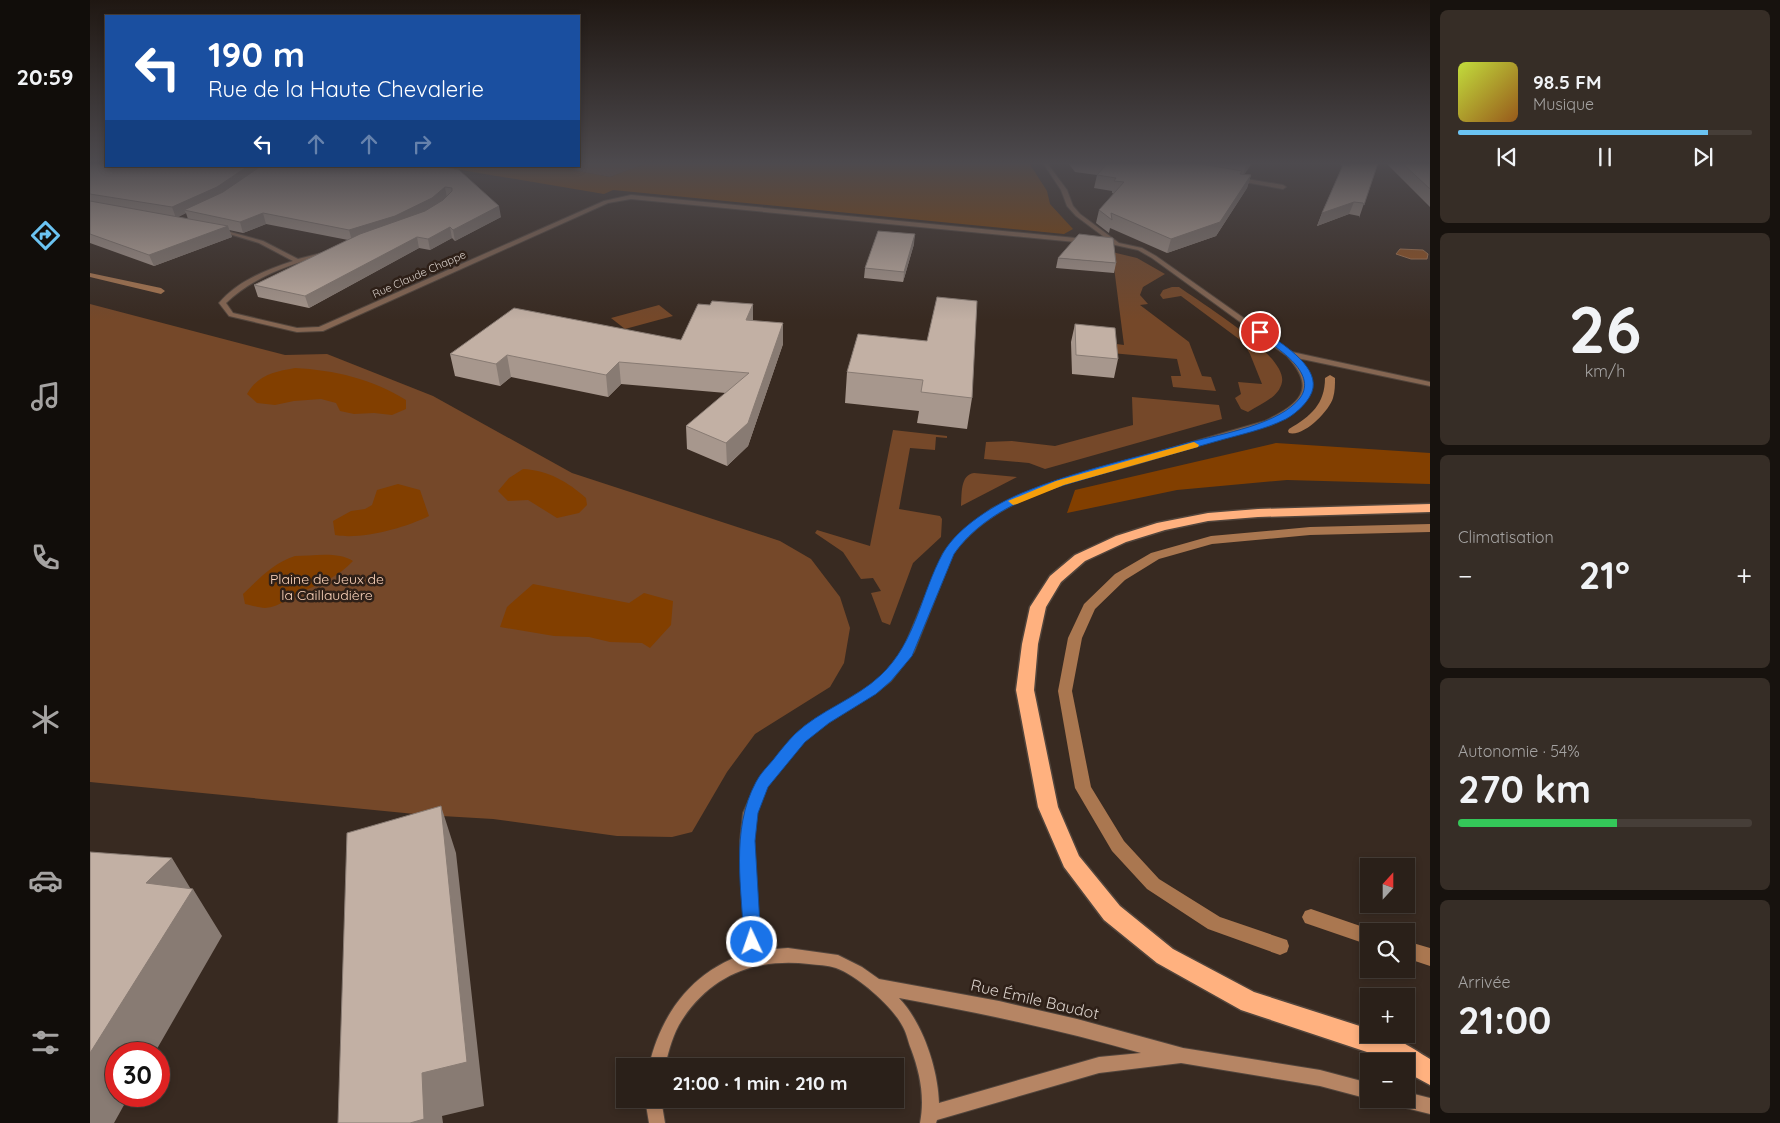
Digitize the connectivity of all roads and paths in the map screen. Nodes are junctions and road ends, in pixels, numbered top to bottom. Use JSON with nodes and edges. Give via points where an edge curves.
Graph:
{"nodes":[{"id":1,"x":576,"y":215,"type":"edge"},
{"id":2,"x":823,"y":215,"type":"edge"},
{"id":3,"x":1081,"y":215,"type":"edge"},
{"id":4,"x":211,"y":228,"type":"edge"},
{"id":5,"x":1089,"y":241,"type":"edge"},
{"id":6,"x":1098,"y":242,"type":"edge"},
{"id":7,"x":1117,"y":244,"type":"junction"},
{"id":8,"x":338,"y":250,"type":"edge"},
{"id":9,"x":296,"y":260,"type":"junction"},
{"id":10,"x":1290,"y":354,"type":"junction"},
{"id":11,"x":1430,"y":384,"type":"edge"},
{"id":12,"x":1430,"y":508,"type":"edge"},
{"id":13,"x":753,"y":958,"type":"junction"},
{"id":14,"x":877,"y":986,"type":"junction"},
{"id":15,"x":1183,"y":1056,"type":"junction"},
{"id":16,"x":658,"y":1058,"type":"edge"},
{"id":17,"x":1430,"y":1073,"type":"edge"},
{"id":18,"x":1360,"y":1089,"type":"edge"},
{"id":19,"x":1415,"y":1102,"type":"edge"},
{"id":20,"x":1430,"y":1106,"type":"edge"},
{"id":21,"x":654,"y":1108,"type":"edge"},
{"id":22,"x":929,"y":1119,"type":"edge"},
{"id":23,"x":657,"y":1123,"type":"edge"}],
"edges":[{"from":1,"to":9,"type":"street","name":"Rue Claude Chappe","via":[[320,328],[297,330],[231,315],[222,303],[229,295]]},
{"from":2,"to":5,"type":"street","name":"Rue Claude Chappe"},
{"from":3,"to":7,"type":"street"},
{"from":4,"to":9,"type":"street","via":[[261,242]]},
{"from":6,"to":7,"type":"street"},
{"from":7,"to":10,"type":"street","via":[[1154,256]]},
{"from":8,"to":9,"type":"street"},
{"from":10,"to":11,"type":"street"},
{"from":10,"to":13,"type":"street","via":[[1306,374],[1308,388],[1304,399],[1284,416],[1024,496],[994,512],[959,539],[948,554],[908,652],[887,678],[872,690],[800,738],[762,784],[750,813],[747,841]]},
{"from":12,"to":17,"type":"highway","via":[[1238,514],[1162,526],[1121,539],[1080,558],[1055,578],[1038,607],[1025,690],[1048,807],[1072,861],[1112,913],[1165,956],[1250,1002],[1388,1047]]},
{"from":13,"to":14,"type":"street","via":[[796,953],[839,962]]},
{"from":13,"to":16,"type":"street","via":[[714,975],[682,1005],[660,1046]]},
{"from":14,"to":15,"type":"street","name":"Rue Émile Baudot","via":[[999,1009]]},
{"from":14,"to":22,"type":"street","via":[[908,1020],[926,1065]]},
{"from":15,"to":18,"type":"street","name":"Rue Émile Baudot","via":[[1320,1078]]},
{"from":15,"to":22,"type":"street","name":"Rue Émile Baudot","via":[[1100,1065]]},
{"from":19,"to":20,"type":"street"},
{"from":21,"to":23,"type":"street"}]}
